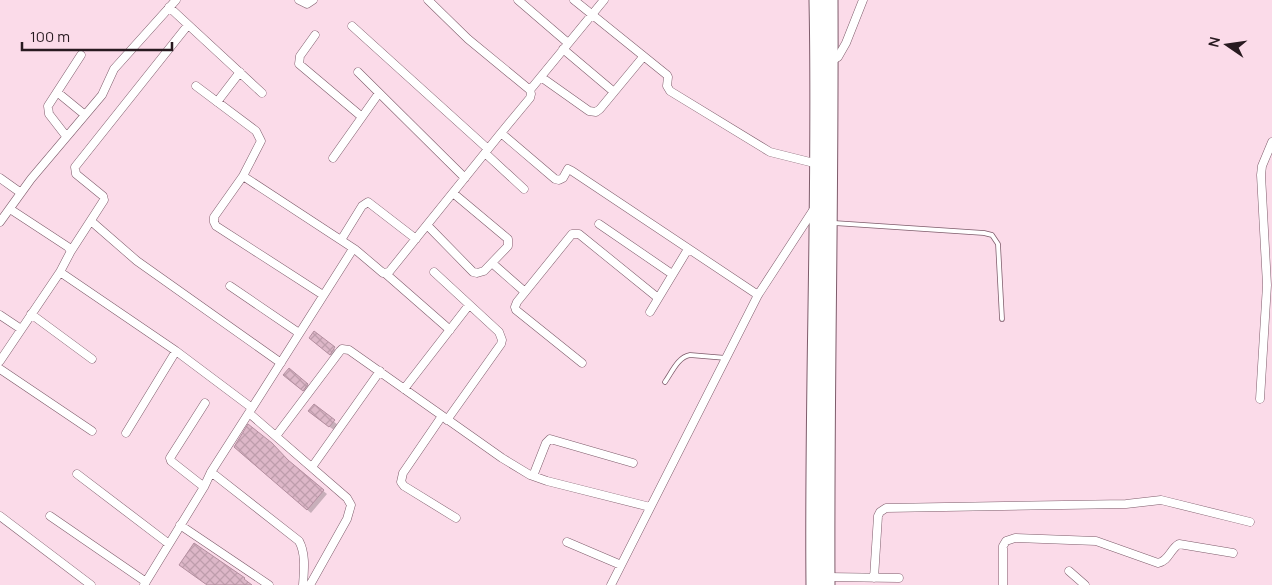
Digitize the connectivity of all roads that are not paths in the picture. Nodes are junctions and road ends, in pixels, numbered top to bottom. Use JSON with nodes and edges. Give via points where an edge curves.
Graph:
{"nodes":[{"id":1,"x":176,"y":0,"type":"edge"},
{"id":2,"x":300,"y":0,"type":"edge"},
{"id":3,"x":313,"y":0,"type":"edge"},
{"id":4,"x":428,"y":0,"type":"edge"},
{"id":5,"x":518,"y":0,"type":"edge"},
{"id":6,"x":574,"y":0,"type":"edge"},
{"id":7,"x":604,"y":0,"type":"edge"},
{"id":8,"x":817,"y":0,"type":"edge"},
{"id":9,"x":830,"y":0,"type":"edge"},
{"id":10,"x":863,"y":0,"type":"edge"},
{"id":11,"x":169,"y":7,"type":"junction"},
{"id":12,"x":592,"y":14,"type":"junction"},
{"id":13,"x":188,"y":24,"type":"junction"},
{"id":14,"x":352,"y":26,"type":"dead end"},
{"id":15,"x":315,"y":35,"type":"dead end"},
{"id":16,"x":566,"y":46,"type":"junction"},
{"id":17,"x":81,"y":55,"type":"dead end"},
{"id":18,"x":643,"y":57,"type":"junction"},
{"id":19,"x":831,"y":61,"type":"junction"},
{"id":20,"x":240,"y":72,"type":"junction"},
{"id":21,"x":358,"y":72,"type":"dead end"},
{"id":22,"x":540,"y":77,"type":"junction"},
{"id":23,"x":196,"y":86,"type":"dead end"},
{"id":24,"x":530,"y":90,"type":"junction"},
{"id":25,"x":57,"y":92,"type":"junction"},
{"id":26,"x":262,"y":92,"type":"dead end"},
{"id":27,"x":614,"y":92,"type":"junction"},
{"id":28,"x":379,"y":93,"type":"junction"},
{"id":29,"x":218,"y":102,"type":"junction"},
{"id":30,"x":85,"y":115,"type":"junction"},
{"id":31,"x":362,"y":117,"type":"junction"},
{"id":32,"x":501,"y":133,"type":"junction"},
{"id":33,"x":66,"y":136,"type":"junction"},
{"id":34,"x":1272,"y":142,"type":"edge"},
{"id":35,"x":486,"y":151,"type":"junction"},
{"id":36,"x":333,"y":158,"type":"dead end"},
{"id":37,"x":818,"y":164,"type":"junction"},
{"id":38,"x":243,"y":176,"type":"junction"},
{"id":39,"x":0,"y":178,"type":"edge"},
{"id":40,"x":465,"y":178,"type":"junction"},
{"id":41,"x":524,"y":189,"type":"dead end"},
{"id":42,"x":21,"y":193,"type":"junction"},
{"id":43,"x":453,"y":193,"type":"junction"},
{"id":44,"x":818,"y":204,"type":"junction"},
{"id":45,"x":10,"y":209,"type":"junction"},
{"id":46,"x":0,"y":222,"type":"edge"},
{"id":47,"x":91,"y":222,"type":"junction"},
{"id":48,"x":824,"y":222,"type":"junction"},
{"id":49,"x":599,"y":224,"type":"dead end"},
{"id":50,"x":427,"y":225,"type":"junction"},
{"id":51,"x":416,"y":239,"type":"junction"},
{"id":52,"x":341,"y":240,"type":"junction"},
{"id":53,"x":688,"y":249,"type":"junction"},
{"id":54,"x":71,"y":251,"type":"junction"},
{"id":55,"x":357,"y":251,"type":"junction"},
{"id":56,"x":492,"y":263,"type":"junction"},
{"id":57,"x":60,"y":272,"type":"junction"},
{"id":58,"x":434,"y":272,"type":"dead end"},
{"id":59,"x":386,"y":274,"type":"junction"},
{"id":60,"x":672,"y":274,"type":"junction"},
{"id":61,"x":1272,"y":277,"type":"edge"},
{"id":62,"x":1266,"y":285,"type":"junction"},
{"id":63,"x":230,"y":286,"type":"dead end"},
{"id":64,"x":525,"y":292,"type":"junction"},
{"id":65,"x":323,"y":295,"type":"junction"},
{"id":66,"x":758,"y":295,"type":"junction"},
{"id":67,"x":658,"y":298,"type":"junction"},
{"id":68,"x":469,"y":305,"type":"junction"},
{"id":69,"x":650,"y":312,"type":"dead end"},
{"id":70,"x":31,"y":314,"type":"junction"},
{"id":71,"x":0,"y":315,"type":"edge"},
{"id":72,"x":1002,"y":319,"type":"dead end"},
{"id":73,"x":21,"y":329,"type":"junction"},
{"id":74,"x":450,"y":330,"type":"junction"},
{"id":75,"x":299,"y":333,"type":"junction"},
{"id":76,"x":176,"y":352,"type":"junction"},
{"id":77,"x":726,"y":358,"type":"junction"},
{"id":78,"x":92,"y":359,"type":"dead end"},
{"id":79,"x":0,"y":361,"type":"edge"},
{"id":80,"x":281,"y":363,"type":"junction"},
{"id":81,"x":582,"y":363,"type":"dead end"},
{"id":82,"x":0,"y":369,"type":"edge"},
{"id":83,"x":380,"y":372,"type":"junction"},
{"id":84,"x":665,"y":382,"type":"dead end"},
{"id":85,"x":404,"y":389,"type":"junction"},
{"id":86,"x":1260,"y":399,"type":"dead end"},
{"id":87,"x":205,"y":403,"type":"dead end"},
{"id":88,"x":251,"y":411,"type":"junction"},
{"id":89,"x":445,"y":418,"type":"junction"},
{"id":90,"x":92,"y":430,"type":"dead end"},
{"id":91,"x":126,"y":433,"type":"dead end"},
{"id":92,"x":276,"y":436,"type":"junction"},
{"id":93,"x":632,"y":463,"type":"dead end"},
{"id":94,"x":312,"y":467,"type":"junction"},
{"id":95,"x":210,"y":472,"type":"junction"},
{"id":96,"x":77,"y":474,"type":"dead end"},
{"id":97,"x":533,"y":476,"type":"junction"},
{"id":98,"x":204,"y":487,"type":"junction"},
{"id":99,"x":650,"y":507,"type":"junction"},
{"id":100,"x":0,"y":516,"type":"edge"},
{"id":101,"x":50,"y":516,"type":"dead end"},
{"id":102,"x":456,"y":518,"type":"dead end"},
{"id":103,"x":1250,"y":522,"type":"dead end"},
{"id":104,"x":180,"y":525,"type":"junction"},
{"id":105,"x":567,"y":542,"type":"dead end"},
{"id":106,"x":169,"y":544,"type":"junction"},
{"id":107,"x":1234,"y":553,"type":"dead end"},
{"id":108,"x":621,"y":565,"type":"junction"},
{"id":109,"x":1069,"y":571,"type":"dead end"},
{"id":110,"x":874,"y":578,"type":"junction"},
{"id":111,"x":900,"y":578,"type":"dead end"},
{"id":112,"x":827,"y":581,"type":"edge"},
{"id":113,"x":145,"y":583,"type":"edge"},
{"id":114,"x":91,"y":585,"type":"edge"},
{"id":115,"x":269,"y":585,"type":"edge"},
{"id":116,"x":303,"y":585,"type":"edge"},
{"id":117,"x":310,"y":585,"type":"edge"},
{"id":118,"x":611,"y":585,"type":"edge"},
{"id":119,"x":814,"y":585,"type":"edge"},
{"id":120,"x":1003,"y":585,"type":"edge"},
{"id":121,"x":1085,"y":585,"type":"edge"}],
"edges":[{"from":1,"to":11,"type":"street"},
{"from":2,"to":3,"type":"street","via":[[307,4]]},
{"from":4,"to":24,"type":"street","via":[[468,39]]},
{"from":5,"to":16,"type":"street"},
{"from":6,"to":12,"type":"street"},
{"from":7,"to":12,"type":"street"},
{"from":8,"to":37,"type":"highway"},
{"from":9,"to":19,"type":"highway"},
{"from":10,"to":19,"type":"street","via":[[846,43],[838,57]]},
{"from":11,"to":13,"type":"street"},
{"from":11,"to":30,"type":"street","via":[[114,69],[102,94]]},
{"from":12,"to":16,"type":"street"},
{"from":12,"to":18,"type":"street"},
{"from":13,"to":20,"type":"street"},
{"from":13,"to":47,"type":"street","via":[[75,167],[76,174],[104,200]]},
{"from":14,"to":35,"type":"street"},
{"from":15,"to":31,"type":"street","via":[[300,56],[299,64]]},
{"from":16,"to":22,"type":"street"},
{"from":16,"to":27,"type":"street"},
{"from":17,"to":25,"type":"street"},
{"from":18,"to":27,"type":"street"},
{"from":18,"to":37,"type":"street","via":[[667,75],[670,91],[770,152]]},
{"from":19,"to":48,"type":"highway","via":[[831,135]]},
{"from":20,"to":26,"type":"street"},
{"from":20,"to":29,"type":"street"},
{"from":21,"to":28,"type":"street"},
{"from":22,"to":24,"type":"street"},
{"from":22,"to":27,"type":"street","via":[[593,112],[600,109]]},
{"from":23,"to":29,"type":"street"},
{"from":24,"to":32,"type":"street","via":[[530,98]]},
{"from":25,"to":30,"type":"street"},
{"from":25,"to":33,"type":"street","via":[[48,110]]},
{"from":28,"to":31,"type":"street"},
{"from":28,"to":40,"type":"street"},
{"from":29,"to":38,"type":"street","via":[[260,136],[260,146]]},
{"from":30,"to":33,"type":"street"},
{"from":31,"to":36,"type":"street"},
{"from":32,"to":35,"type":"street"},
{"from":32,"to":53,"type":"street","via":[[555,179],[562,178],[568,169],[572,171]]},
{"from":33,"to":42,"type":"street"},
{"from":34,"to":62,"type":"street","via":[[1261,175]]},
{"from":35,"to":40,"type":"street"},
{"from":35,"to":41,"type":"street"},
{"from":37,"to":44,"type":"highway"},
{"from":38,"to":52,"type":"street"},
{"from":38,"to":65,"type":"street","via":[[214,217],[216,226]]},
{"from":39,"to":42,"type":"street"},
{"from":40,"to":43,"type":"street"},
{"from":42,"to":45,"type":"street"},
{"from":43,"to":50,"type":"street"},
{"from":43,"to":56,"type":"street","via":[[508,239],[508,246]]},
{"from":44,"to":48,"type":"highway"},
{"from":44,"to":66,"type":"street"},
{"from":45,"to":46,"type":"street"},
{"from":45,"to":54,"type":"street"},
{"from":47,"to":54,"type":"street"},
{"from":47,"to":80,"type":"street","via":[[137,261]]},
{"from":48,"to":72,"type":"lane","via":[[992,235],[998,244]]},
{"from":48,"to":112,"type":"highway"},
{"from":48,"to":119,"type":"highway","via":[[813,501]]},
{"from":49,"to":60,"type":"street"},
{"from":50,"to":51,"type":"street"},
{"from":50,"to":56,"type":"street","via":[[473,272],[481,273]]},
{"from":51,"to":52,"type":"street","via":[[368,202],[362,206]]},
{"from":51,"to":59,"type":"street"},
{"from":52,"to":55,"type":"street"},
{"from":53,"to":60,"type":"street"},
{"from":53,"to":66,"type":"street"},
{"from":54,"to":57,"type":"street"},
{"from":55,"to":59,"type":"street"},
{"from":55,"to":65,"type":"street","via":[[353,249],[350,252]]},
{"from":56,"to":64,"type":"street"},
{"from":57,"to":70,"type":"street"},
{"from":57,"to":76,"type":"street"},
{"from":58,"to":68,"type":"street"},
{"from":59,"to":74,"type":"street"},
{"from":60,"to":67,"type":"street"},
{"from":61,"to":62,"type":"street"},
{"from":62,"to":86,"type":"street"},
{"from":63,"to":75,"type":"street"},
{"from":64,"to":67,"type":"street","via":[[575,233]]},
{"from":64,"to":81,"type":"street","via":[[517,302],[516,310]]},
{"from":65,"to":75,"type":"street"},
{"from":66,"to":77,"type":"street"},
{"from":67,"to":69,"type":"street"},
{"from":68,"to":74,"type":"street"},
{"from":68,"to":89,"type":"street","via":[[499,332],[502,340]]},
{"from":70,"to":73,"type":"street"},
{"from":70,"to":78,"type":"street"},
{"from":71,"to":73,"type":"street"},
{"from":73,"to":79,"type":"street"},
{"from":74,"to":85,"type":"street"},
{"from":75,"to":80,"type":"street"},
{"from":76,"to":88,"type":"street"},
{"from":76,"to":91,"type":"street"},
{"from":77,"to":84,"type":"lane","via":[[684,356]]},
{"from":77,"to":99,"type":"street"},
{"from":80,"to":88,"type":"street"},
{"from":82,"to":90,"type":"street"},
{"from":83,"to":85,"type":"street"},
{"from":83,"to":92,"type":"street","via":[[349,350],[342,349]]},
{"from":83,"to":94,"type":"street"},
{"from":85,"to":89,"type":"street"},
{"from":87,"to":98,"type":"street","via":[[170,458]]},
{"from":88,"to":92,"type":"street"},
{"from":88,"to":95,"type":"street"},
{"from":89,"to":97,"type":"street"},
{"from":89,"to":102,"type":"street","via":[[402,473],[401,482]]},
{"from":92,"to":94,"type":"street"},
{"from":93,"to":97,"type":"street","via":[[550,439]]},
{"from":94,"to":117,"type":"street","via":[[347,498],[351,506],[348,519]]},
{"from":95,"to":98,"type":"street"},
{"from":95,"to":116,"type":"street","via":[[299,541],[304,557]]},
{"from":96,"to":106,"type":"street"},
{"from":97,"to":99,"type":"street"},
{"from":98,"to":104,"type":"street"},
{"from":99,"to":108,"type":"street"},
{"from":100,"to":114,"type":"street"},
{"from":101,"to":113,"type":"street"},
{"from":103,"to":110,"type":"street","via":[[1161,500],[1126,504],[886,508],[878,516]]},
{"from":104,"to":106,"type":"street"},
{"from":104,"to":115,"type":"street"},
{"from":105,"to":108,"type":"street"},
{"from":106,"to":113,"type":"street"},
{"from":107,"to":120,"type":"street","via":[[1179,544],[1166,559],[1158,562],[1096,541],[1015,538],[1006,541],[1004,546]]},
{"from":108,"to":118,"type":"street"},
{"from":109,"to":121,"type":"street"},
{"from":110,"to":111,"type":"street"},
{"from":110,"to":112,"type":"street"}]}
